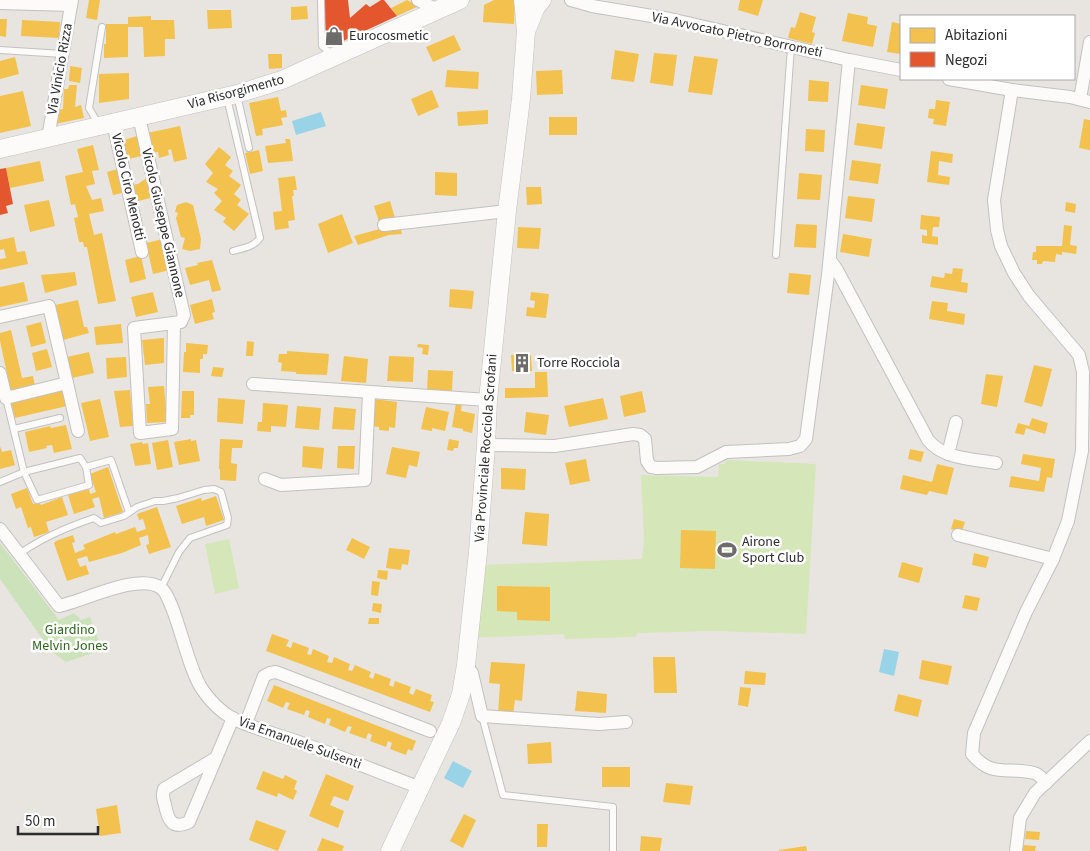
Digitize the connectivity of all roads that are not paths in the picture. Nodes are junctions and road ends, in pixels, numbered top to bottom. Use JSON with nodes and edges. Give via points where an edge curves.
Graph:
{"nodes":[{"id":1,"x":321,"y":0,"type":"edge"},
{"id":2,"x":418,"y":0,"type":"edge"},
{"id":3,"x":460,"y":0,"type":"edge"},
{"id":4,"x":523,"y":0,"type":"edge"},
{"id":5,"x":530,"y":0,"type":"edge"},
{"id":6,"x":542,"y":0,"type":"edge"},
{"id":7,"x":572,"y":0,"type":"edge"},
{"id":8,"x":0,"y":3,"type":"edge"},
{"id":9,"x":72,"y":3,"type":"edge"},
{"id":10,"x":439,"y":11,"type":"junction"},
{"id":11,"x":102,"y":27,"type":"dead end"},
{"id":12,"x":526,"y":31,"type":"junction"},
{"id":13,"x":1090,"y":42,"type":"edge"},
{"id":14,"x":791,"y":47,"type":"junction"},
{"id":15,"x":0,"y":50,"type":"edge"},
{"id":16,"x":63,"y":54,"type":"junction"},
{"id":17,"x":336,"y":57,"type":"junction"},
{"id":18,"x":849,"y":60,"type":"junction"},
{"id":19,"x":900,"y":70,"type":"edge"},
{"id":20,"x":955,"y":80,"type":"edge"},
{"id":21,"x":1012,"y":90,"type":"junction"},
{"id":22,"x":232,"y":95,"type":"junction"},
{"id":23,"x":1085,"y":101,"type":"edge"},
{"id":24,"x":139,"y":117,"type":"junction"},
{"id":25,"x":106,"y":124,"type":"junction"},
{"id":26,"x":48,"y":138,"type":"junction"},
{"id":27,"x":249,"y":148,"type":"dead end"},
{"id":28,"x":0,"y":150,"type":"edge"},
{"id":29,"x":507,"y":210,"type":"junction"},
{"id":30,"x":384,"y":225,"type":"dead end"},
{"id":31,"x":233,"y":251,"type":"dead end"},
{"id":32,"x":142,"y":252,"type":"dead end"},
{"id":33,"x":776,"y":255,"type":"dead end"},
{"id":34,"x":830,"y":260,"type":"junction"},
{"id":35,"x":0,"y":317,"type":"edge"},
{"id":36,"x":174,"y":323,"type":"junction"},
{"id":37,"x":0,"y":373,"type":"edge"},
{"id":38,"x":67,"y":383,"type":"junction"},
{"id":39,"x":253,"y":384,"type":"dead end"},
{"id":40,"x":369,"y":393,"type":"junction"},
{"id":41,"x":6,"y":398,"type":"junction"},
{"id":42,"x":488,"y":400,"type":"junction"},
{"id":43,"x":60,"y":418,"type":"dead end"},
{"id":44,"x":956,"y":422,"type":"dead end"},
{"id":45,"x":14,"y":429,"type":"junction"},
{"id":46,"x":78,"y":431,"type":"dead end"},
{"id":47,"x":486,"y":445,"type":"junction"},
{"id":48,"x":948,"y":454,"type":"junction"},
{"id":49,"x":996,"y":463,"type":"dead end"},
{"id":50,"x":86,"y":468,"type":"junction"},
{"id":51,"x":24,"y":472,"type":"junction"},
{"id":52,"x":265,"y":479,"type":"dead end"},
{"id":53,"x":0,"y":482,"type":"edge"},
{"id":54,"x":129,"y":512,"type":"junction"},
{"id":55,"x":0,"y":529,"type":"edge"},
{"id":56,"x":958,"y":535,"type":"dead end"},
{"id":57,"x":19,"y":554,"type":"junction"},
{"id":58,"x":1053,"y":558,"type":"junction"},
{"id":59,"x":161,"y":588,"type":"junction"},
{"id":60,"x":466,"y":665,"type":"junction"},
{"id":61,"x":482,"y":716,"type":"junction"},
{"id":62,"x":233,"y":718,"type":"junction"},
{"id":63,"x":626,"y":722,"type":"dead end"},
{"id":64,"x":246,"y":723,"type":"junction"},
{"id":65,"x":430,"y":731,"type":"dead end"},
{"id":66,"x":1090,"y":741,"type":"edge"},
{"id":67,"x":216,"y":758,"type":"junction"},
{"id":68,"x":1046,"y":783,"type":"junction"},
{"id":69,"x":420,"y":788,"type":"junction"},
{"id":70,"x":390,"y":851,"type":"edge"},
{"id":71,"x":613,"y":851,"type":"edge"},
{"id":72,"x":1016,"y":851,"type":"edge"}],
"edges":[{"from":1,"to":17,"type":"lane","via":[[322,46]]},
{"from":2,"to":10,"type":"street"},
{"from":3,"to":10,"type":"street","name":"Via Risorgimento"},
{"from":4,"to":12,"type":"street"},
{"from":5,"to":6,"type":"street"},
{"from":6,"to":12,"type":"street"},
{"from":7,"to":14,"type":"street","name":"Via Avvocato Pietro Borrometi"},
{"from":8,"to":9,"type":"street"},
{"from":9,"to":16,"type":"street","name":"Via Vinicio Rizza"},
{"from":10,"to":17,"type":"street","name":"Via Risorgimento"},
{"from":11,"to":25,"type":"lane","via":[[89,108]]},
{"from":12,"to":29,"type":"street","name":"Via Provinciale Rocciola Scrofani"},
{"from":13,"to":23,"type":"street"},
{"from":14,"to":18,"type":"street","name":"Via Avvocato Pietro Borrometi"},
{"from":14,"to":33,"type":"lane"},
{"from":15,"to":16,"type":"lane"},
{"from":16,"to":26,"type":"street","name":"Via Vinicio Rizza"},
{"from":17,"to":22,"type":"street","name":"Via Risorgimento","via":[[282,80]]},
{"from":18,"to":19,"type":"street","name":"Via Avvocato Pietro Borrometi"},
{"from":18,"to":34,"type":"street"},
{"from":20,"to":21,"type":"street"},
{"from":21,"to":23,"type":"street"},
{"from":21,"to":58,"type":"street","via":[[994,200],[1001,246],[1030,296],[1079,355],[1083,372],[1082,451],[1068,520]]},
{"from":22,"to":24,"type":"street","name":"Via Risorgimento"},
{"from":22,"to":27,"type":"lane"},
{"from":22,"to":31,"type":"lane","via":[[260,238],[250,246]]},
{"from":24,"to":25,"type":"street","name":"Via Risorgimento"},
{"from":24,"to":36,"type":"street","name":"Vicolo Giuseppe Giannone","via":[[184,315],[181,322]]},
{"from":25,"to":26,"type":"street","name":"Via Risorgimento"},
{"from":25,"to":32,"type":"street","name":"Vicolo Ciro Menotti"},
{"from":26,"to":28,"type":"street","name":"Via Risorgimento"},
{"from":29,"to":30,"type":"street"},
{"from":29,"to":42,"type":"street","name":"Via Provinciale Rocciola Scrofani"},
{"from":34,"to":47,"type":"street","via":[[806,439],[800,446],[726,452],[697,467],[657,468],[650,467],[647,461],[645,439],[633,434],[555,446]]},
{"from":34,"to":48,"type":"street","via":[[928,440],[934,448]]},
{"from":35,"to":38,"type":"street","via":[[49,306]]},
{"from":36,"to":36,"type":"street","name":"Vicolo Giuseppe Giannone","via":[[134,328],[140,433],[172,429]]},
{"from":37,"to":41,"type":"street"},
{"from":38,"to":41,"type":"street"},
{"from":38,"to":46,"type":"street"},
{"from":39,"to":40,"type":"street"},
{"from":40,"to":42,"type":"street"},
{"from":40,"to":52,"type":"street","via":[[365,480],[281,485]]},
{"from":41,"to":45,"type":"lane"},
{"from":42,"to":47,"type":"street","name":"Via Provinciale Rocciola Scrofani"},
{"from":43,"to":45,"type":"lane"},
{"from":44,"to":48,"type":"street"},
{"from":45,"to":51,"type":"lane"},
{"from":47,"to":60,"type":"street","name":"Via Provinciale Rocciola Scrofani"},
{"from":48,"to":49,"type":"street"},
{"from":50,"to":51,"type":"lane","via":[[80,458]]},
{"from":50,"to":51,"type":"lane","via":[[89,485],[37,500]]},
{"from":50,"to":54,"type":"lane","via":[[111,460]]},
{"from":51,"to":53,"type":"lane"},
{"from":54,"to":57,"type":"lane","via":[[101,523],[94,518],[62,529]]},
{"from":54,"to":59,"type":"lane","via":[[155,500],[178,498],[204,490],[221,492],[227,525],[190,538]]},
{"from":55,"to":57,"type":"street"},
{"from":56,"to":58,"type":"street"},
{"from":57,"to":59,"type":"street","via":[[59,606],[139,583]]},
{"from":58,"to":68,"type":"street","via":[[974,733],[972,754],[982,765],[998,771],[1035,773]]},
{"from":59,"to":62,"type":"street","name":"Via Emanuele Sulsenti","via":[[170,602],[200,687],[213,704]]},
{"from":60,"to":61,"type":"street","via":[[472,673]]},
{"from":60,"to":69,"type":"street","name":"Via Provinciale Rocciola Scrofani","via":[[451,724]]},
{"from":61,"to":63,"type":"street","via":[[600,724]]},
{"from":61,"to":71,"type":"lane","via":[[503,795],[613,807]]},
{"from":62,"to":64,"type":"street","name":"Via Emanuele Sulsenti"},
{"from":62,"to":67,"type":"street"},
{"from":64,"to":65,"type":"street","via":[[264,676],[276,672]]},
{"from":64,"to":69,"type":"street","name":"Via Emanuele Sulsenti"},
{"from":66,"to":68,"type":"street"},
{"from":67,"to":67,"type":"street","via":[[189,822],[182,826],[173,824],[168,819],[162,795],[164,789]]},
{"from":68,"to":72,"type":"street","via":[[1020,818]]},
{"from":69,"to":70,"type":"street","name":"Via Provinciale Rocciola Scrofani"}]}
